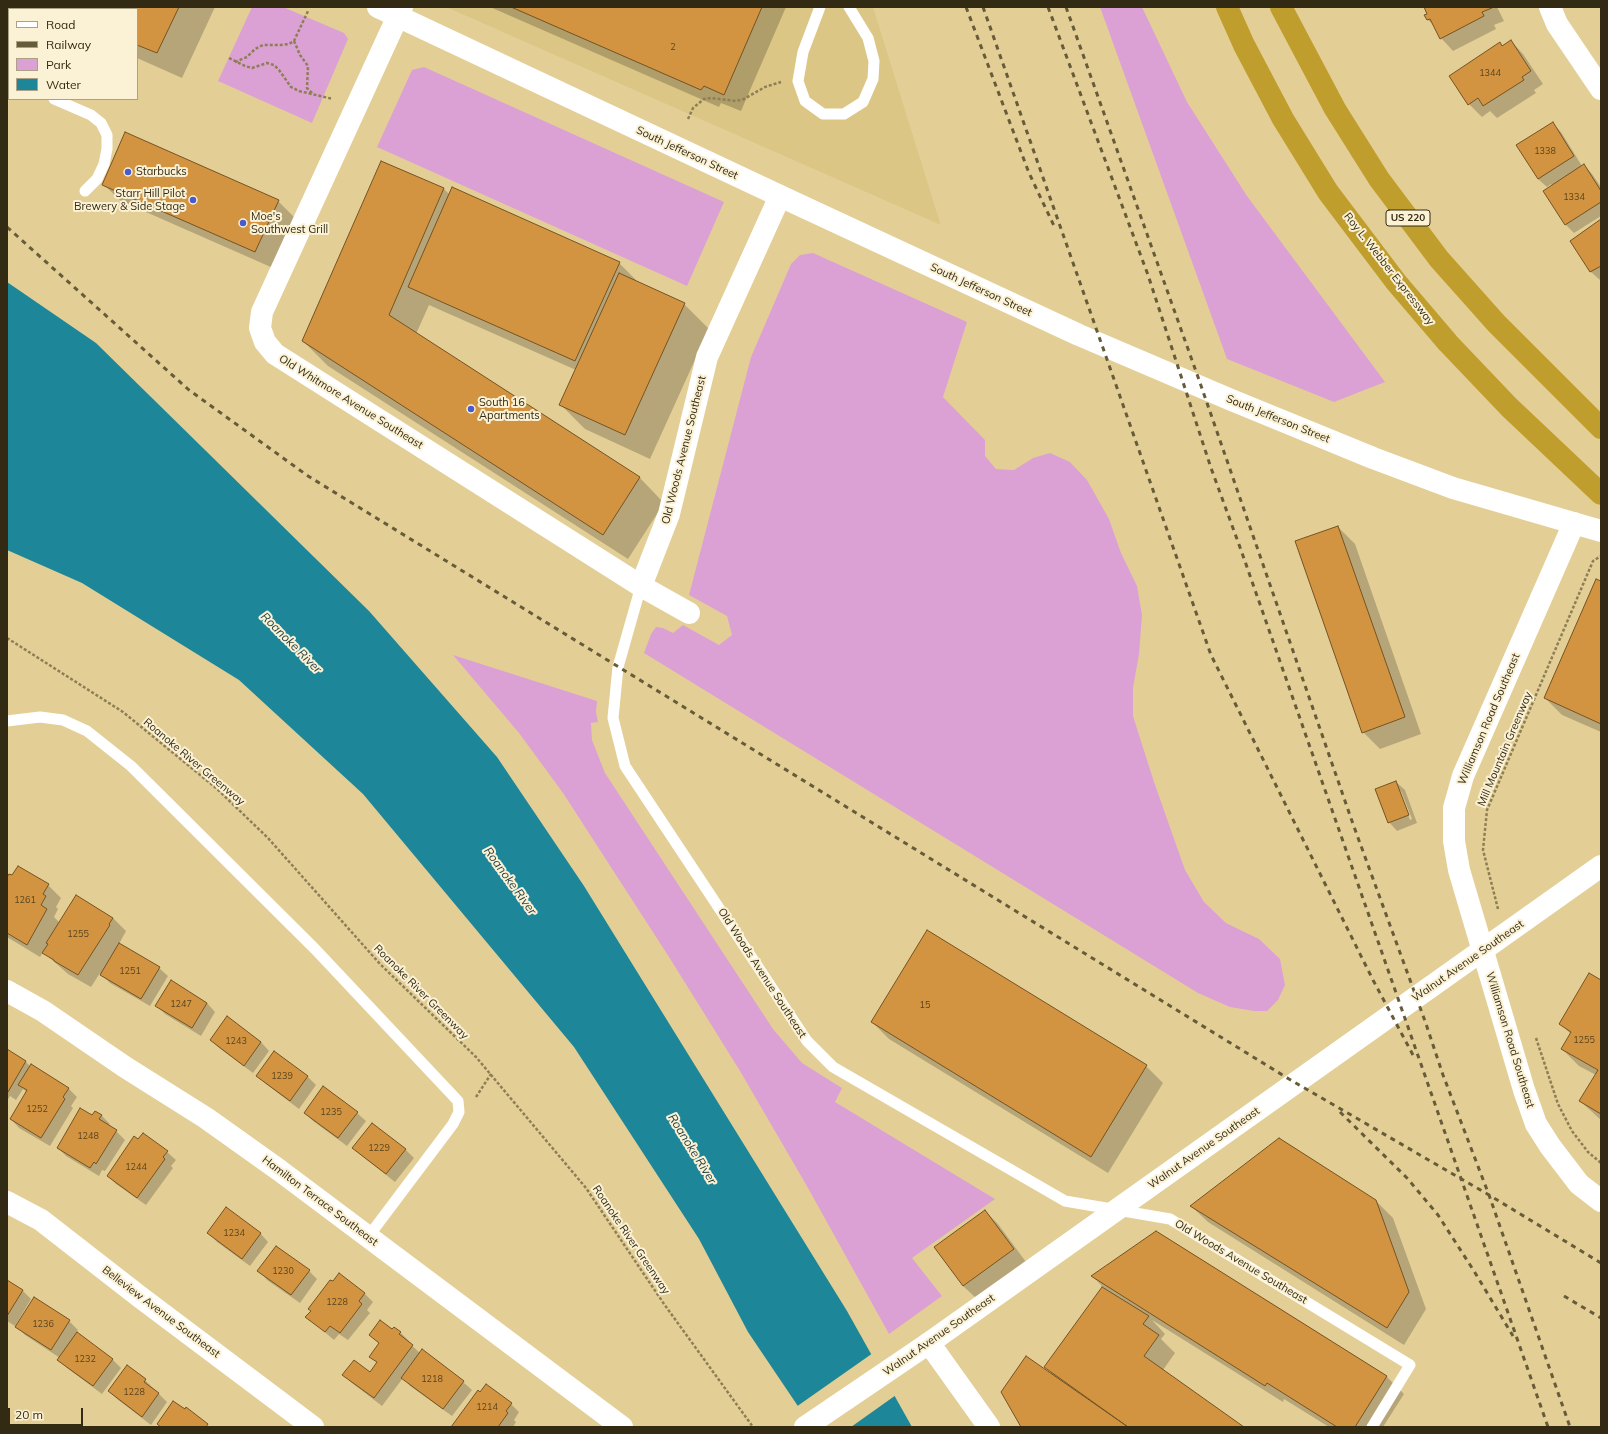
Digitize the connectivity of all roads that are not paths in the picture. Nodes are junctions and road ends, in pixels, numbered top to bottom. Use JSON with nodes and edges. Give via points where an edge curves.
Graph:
{"nodes":[{"id":1,"x":378,"y":7,"type":"edge"},
{"id":2,"x":820,"y":7,"type":"edge"},
{"id":3,"x":849,"y":7,"type":"edge"},
{"id":4,"x":1227,"y":7,"type":"edge"},
{"id":5,"x":1281,"y":7,"type":"edge"},
{"id":6,"x":1550,"y":7,"type":"edge"},
{"id":7,"x":400,"y":11,"type":"edge"},
{"id":8,"x":1601,"y":89,"type":"edge"},
{"id":9,"x":56,"y":100,"type":"edge"},
{"id":10,"x":85,"y":191,"type":"dead end"},
{"id":11,"x":780,"y":196,"type":"junction"},
{"id":12,"x":1601,"y":428,"type":"edge"},
{"id":13,"x":1601,"y":494,"type":"edge"},
{"id":14,"x":1574,"y":523,"type":"junction"},
{"id":15,"x":1601,"y":531,"type":"edge"},
{"id":16,"x":641,"y":586,"type":"junction"},
{"id":17,"x":689,"y":613,"type":"dead end"},
{"id":18,"x":7,"y":721,"type":"edge"},
{"id":19,"x":1601,"y":866,"type":"edge"},
{"id":20,"x":7,"y":991,"type":"edge"},
{"id":21,"x":1601,"y":1201,"type":"edge"},
{"id":22,"x":7,"y":1202,"type":"edge"},
{"id":23,"x":368,"y":1237,"type":"junction"},
{"id":24,"x":929,"y":1343,"type":"junction"},
{"id":25,"x":312,"y":1427,"type":"edge"},
{"id":26,"x":622,"y":1427,"type":"edge"},
{"id":27,"x":805,"y":1427,"type":"edge"},
{"id":28,"x":989,"y":1427,"type":"edge"},
{"id":29,"x":1372,"y":1427,"type":"edge"}],
"edges":[{"from":1,"to":7,"type":"street","name":"South Jefferson Street"},
{"from":2,"to":3,"type":"lane","via":[[803,52],[798,81],[805,101],[823,114],[844,114],[863,102],[873,80],[874,61],[868,38]]},
{"from":4,"to":13,"type":"highway","name":"Roy L. Webber Expressway","via":[[1283,119],[1328,192],[1401,288],[1448,343],[1509,407]]},
{"from":5,"to":12,"type":"highway","number":"US 220","via":[[1335,109],[1379,179],[1439,259],[1496,323]]},
{"from":6,"to":8,"type":"street","via":[[1565,36]]},
{"from":7,"to":11,"type":"street","name":"South Jefferson Street"},
{"from":7,"to":16,"type":"street","name":"Old Whitmore Avenue Southeast","via":[[262,312],[260,328],[264,342],[274,354]]},
{"from":9,"to":10,"type":"lane","via":[[91,115],[101,123],[107,135],[104,164],[97,179]]},
{"from":11,"to":14,"type":"street","name":"South Jefferson Street","via":[[1079,335],[1229,399],[1453,488]]},
{"from":11,"to":16,"type":"street","name":"Old Woods Avenue Southeast","via":[[708,357],[670,514]]},
{"from":14,"to":15,"type":"street","name":"South Jefferson Street"},
{"from":14,"to":21,"type":"street","name":"Williamson Road Southeast","via":[[1464,776],[1454,808],[1454,840],[1462,877],[1536,1124],[1579,1184]]},
{"from":16,"to":17,"type":"street","name":"Old Whitmore Avenue Southeast"},
{"from":16,"to":29,"type":"lane","name":"Old Woods Avenue Southeast","via":[[618,667],[613,718],[625,766],[807,1041],[833,1067],[1065,1201],[1170,1219],[1410,1365]]},
{"from":18,"to":23,"type":"lane","via":[[40,717],[63,720],[87,731],[131,766],[315,949],[458,1102],[459,1112],[453,1124]]},
{"from":19,"to":24,"type":"street","name":"Walnut Avenue Southeast"},
{"from":20,"to":23,"type":"street","name":"Hamilton Terrace Southeast","via":[[43,1011],[206,1118]]},
{"from":22,"to":25,"type":"street","name":"Belleview Avenue Southeast","via":[[41,1220]]},
{"from":23,"to":26,"type":"street","name":"Hamilton Terrace Southeast"},
{"from":24,"to":27,"type":"street","name":"Walnut Avenue Southeast"},
{"from":24,"to":28,"type":"street"}]}
